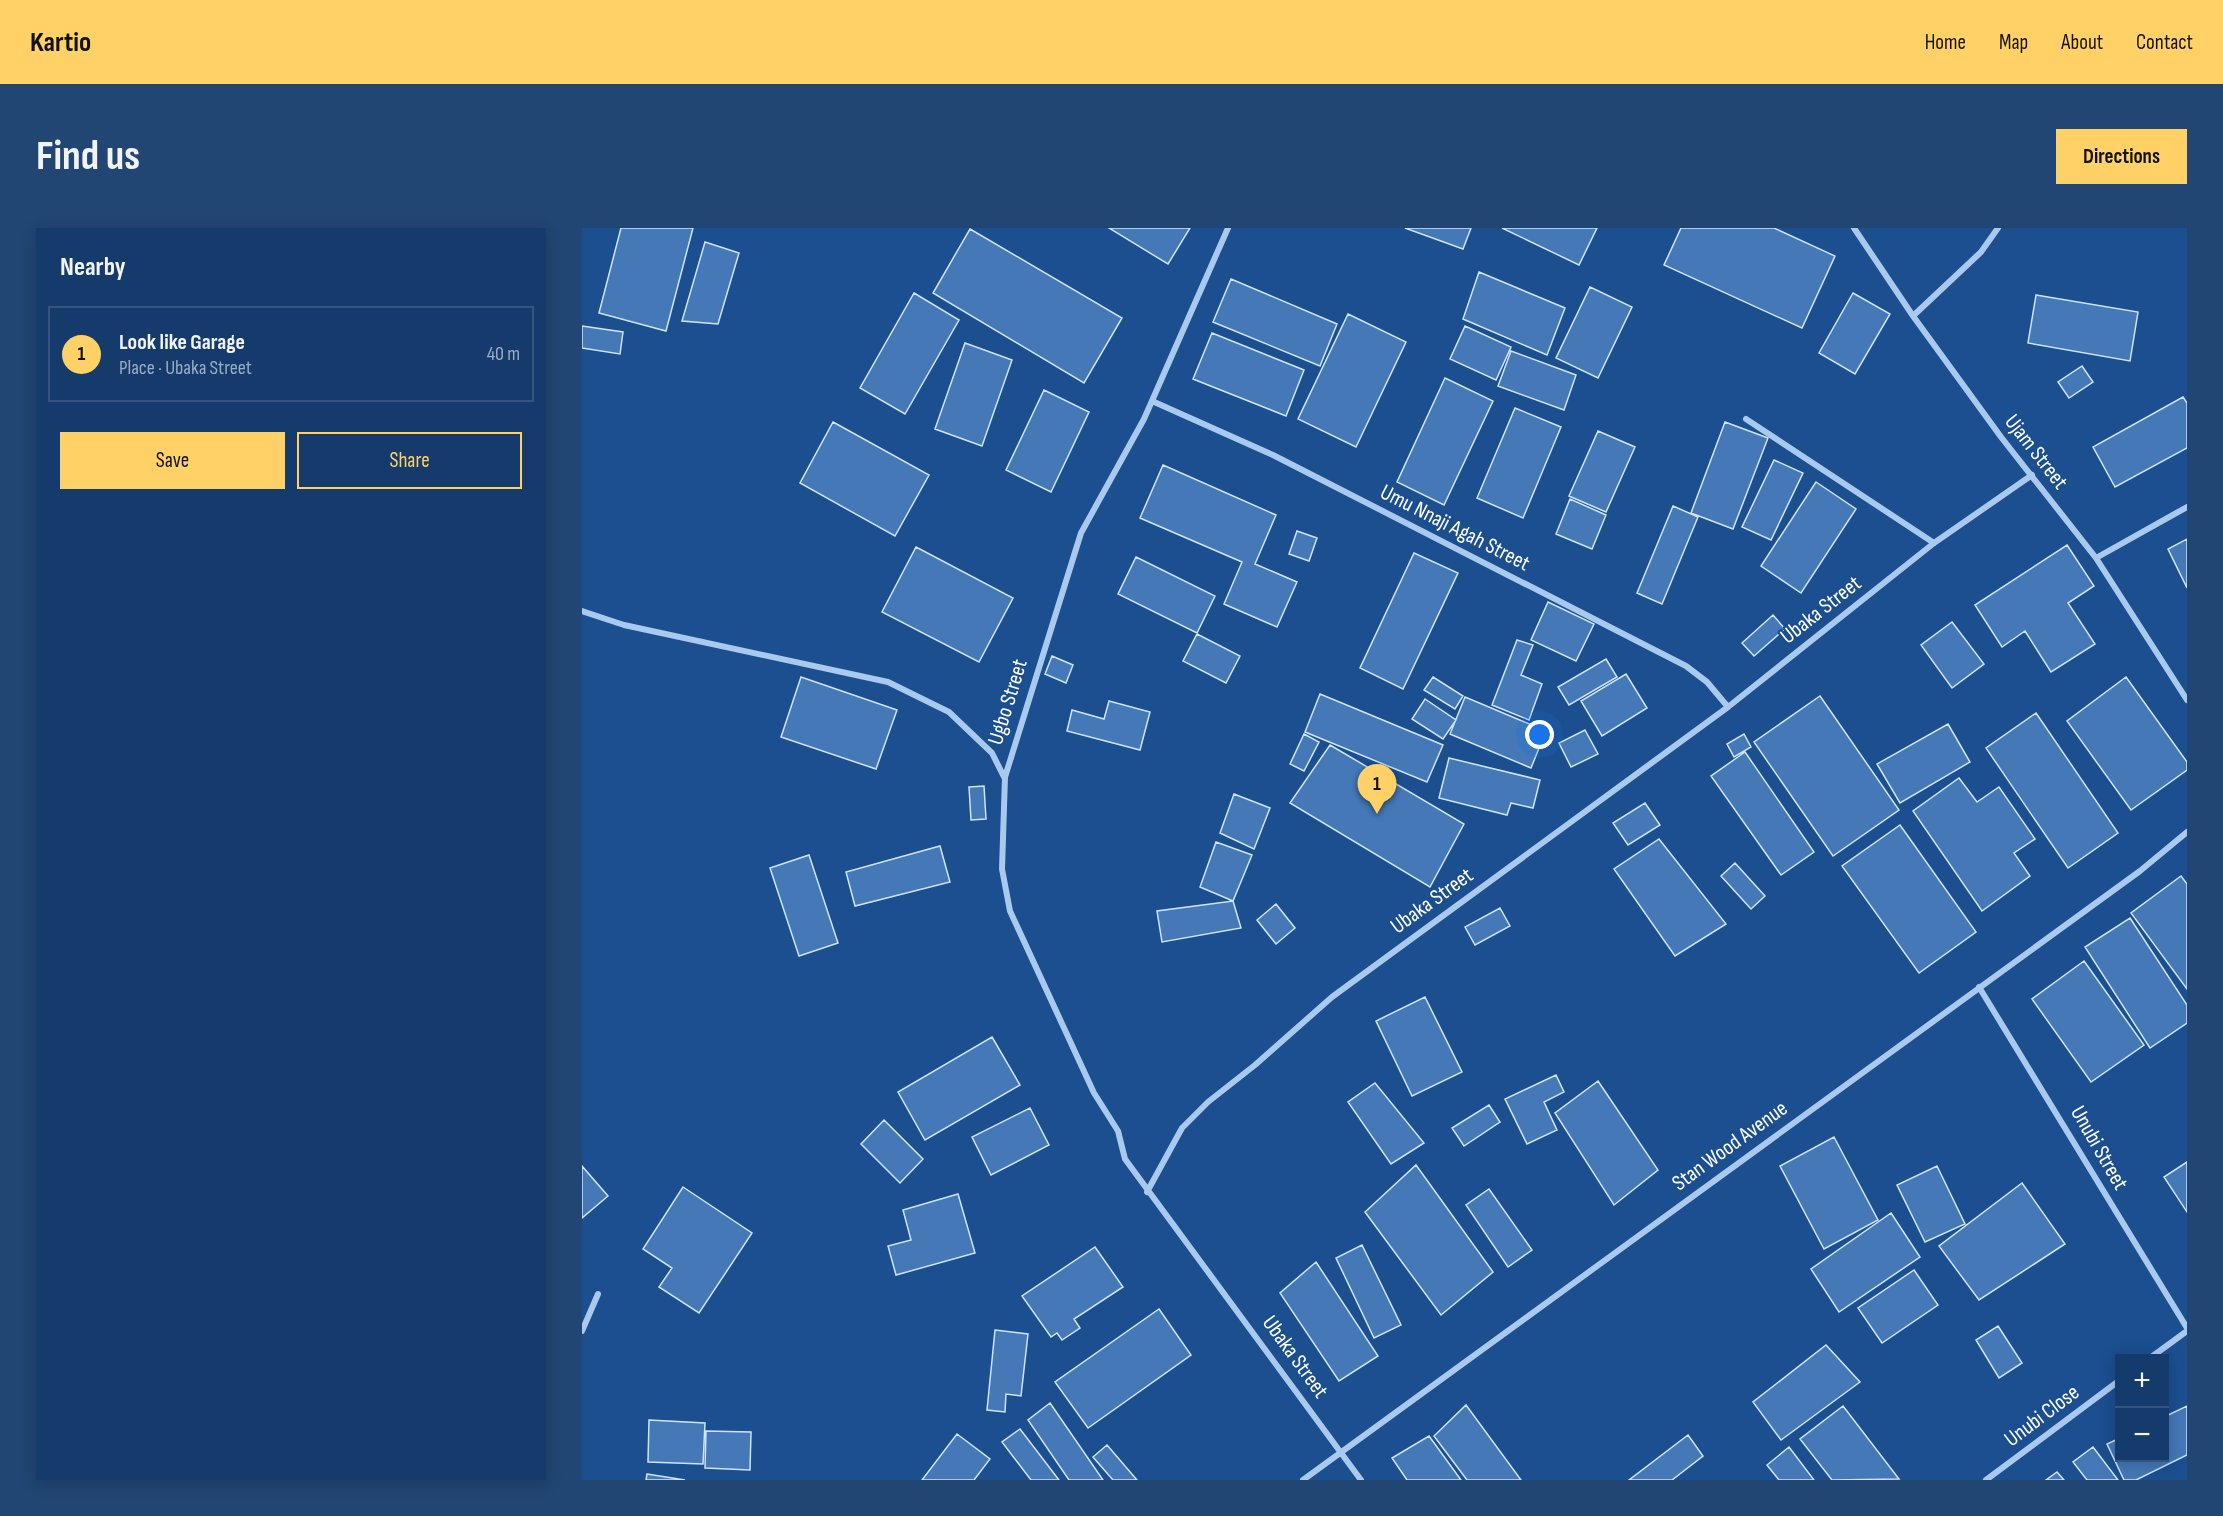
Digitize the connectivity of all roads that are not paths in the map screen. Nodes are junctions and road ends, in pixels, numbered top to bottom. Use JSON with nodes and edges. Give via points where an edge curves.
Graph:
{"nodes":[{"id":1,"x":1228,"y":228,"type":"edge"},
{"id":2,"x":1854,"y":228,"type":"edge"},
{"id":3,"x":1998,"y":228,"type":"edge"},
{"id":4,"x":1913,"y":316,"type":"junction"},
{"id":5,"x":1152,"y":401,"type":"junction"},
{"id":6,"x":1746,"y":419,"type":"dead end"},
{"id":7,"x":2032,"y":475,"type":"junction"},
{"id":8,"x":2187,"y":507,"type":"edge"},
{"id":9,"x":1934,"y":543,"type":"junction"},
{"id":10,"x":2096,"y":558,"type":"junction"},
{"id":11,"x":582,"y":610,"type":"edge"},
{"id":12,"x":2187,"y":700,"type":"edge"},
{"id":13,"x":1728,"y":707,"type":"junction"},
{"id":14,"x":1005,"y":777,"type":"junction"},
{"id":15,"x":2187,"y":832,"type":"edge"},
{"id":16,"x":1979,"y":987,"type":"junction"},
{"id":17,"x":1147,"y":1192,"type":"junction"},
{"id":18,"x":598,"y":1294,"type":"dead end"},
{"id":19,"x":2187,"y":1330,"type":"edge"},
{"id":20,"x":582,"y":1331,"type":"edge"},
{"id":21,"x":2156,"y":1354,"type":"edge"},
{"id":22,"x":2115,"y":1384,"type":"edge"},
{"id":23,"x":1343,"y":1453,"type":"junction"},
{"id":24,"x":1303,"y":1480,"type":"edge"},
{"id":25,"x":1362,"y":1480,"type":"edge"},
{"id":26,"x":1986,"y":1480,"type":"edge"}],
"edges":[{"from":1,"to":5,"type":"street","name":"Ugbo Street"},
{"from":2,"to":4,"type":"street","name":"Ujam Street"},
{"from":3,"to":4,"type":"street","via":[[1981,252]]},
{"from":4,"to":7,"type":"street","name":"Ujam Street"},
{"from":5,"to":13,"type":"street","name":"Umu Nnaji Agah Street","via":[[1273,455],[1686,666],[1707,682]]},
{"from":5,"to":14,"type":"street","name":"Ugbo Street","via":[[1081,533]]},
{"from":6,"to":9,"type":"street"},
{"from":7,"to":9,"type":"street","name":"Ubaka Street"},
{"from":7,"to":10,"type":"street","name":"Ujam Street"},
{"from":8,"to":10,"type":"street"},
{"from":9,"to":13,"type":"street","name":"Ubaka Street"},
{"from":10,"to":12,"type":"street","name":"Ujam Street"},
{"from":11,"to":14,"type":"street","via":[[624,625],[888,681],[949,712],[992,753]]},
{"from":13,"to":17,"type":"street","name":"Ubaka Street","via":[[1332,997],[1182,1128]]},
{"from":14,"to":17,"type":"street","name":"Ugbo Street","via":[[1002,868],[1010,911],[1094,1093],[1118,1131],[1125,1159]]},
{"from":15,"to":16,"type":"street","name":"Stan Wood Avenue","via":[[2140,871]]},
{"from":16,"to":19,"type":"street","name":"Unubi Street"},
{"from":16,"to":23,"type":"street","name":"Stan Wood Avenue"},
{"from":17,"to":23,"type":"street","name":"Ubaka Street","via":[[1167,1212]]},
{"from":18,"to":20,"type":"street"},
{"from":19,"to":21,"type":"street"},
{"from":22,"to":26,"type":"street","name":"Unubi Close"},
{"from":23,"to":24,"type":"street","name":"Stan Wood Avenue"},
{"from":23,"to":25,"type":"street","name":"Ubaka Street"}]}
